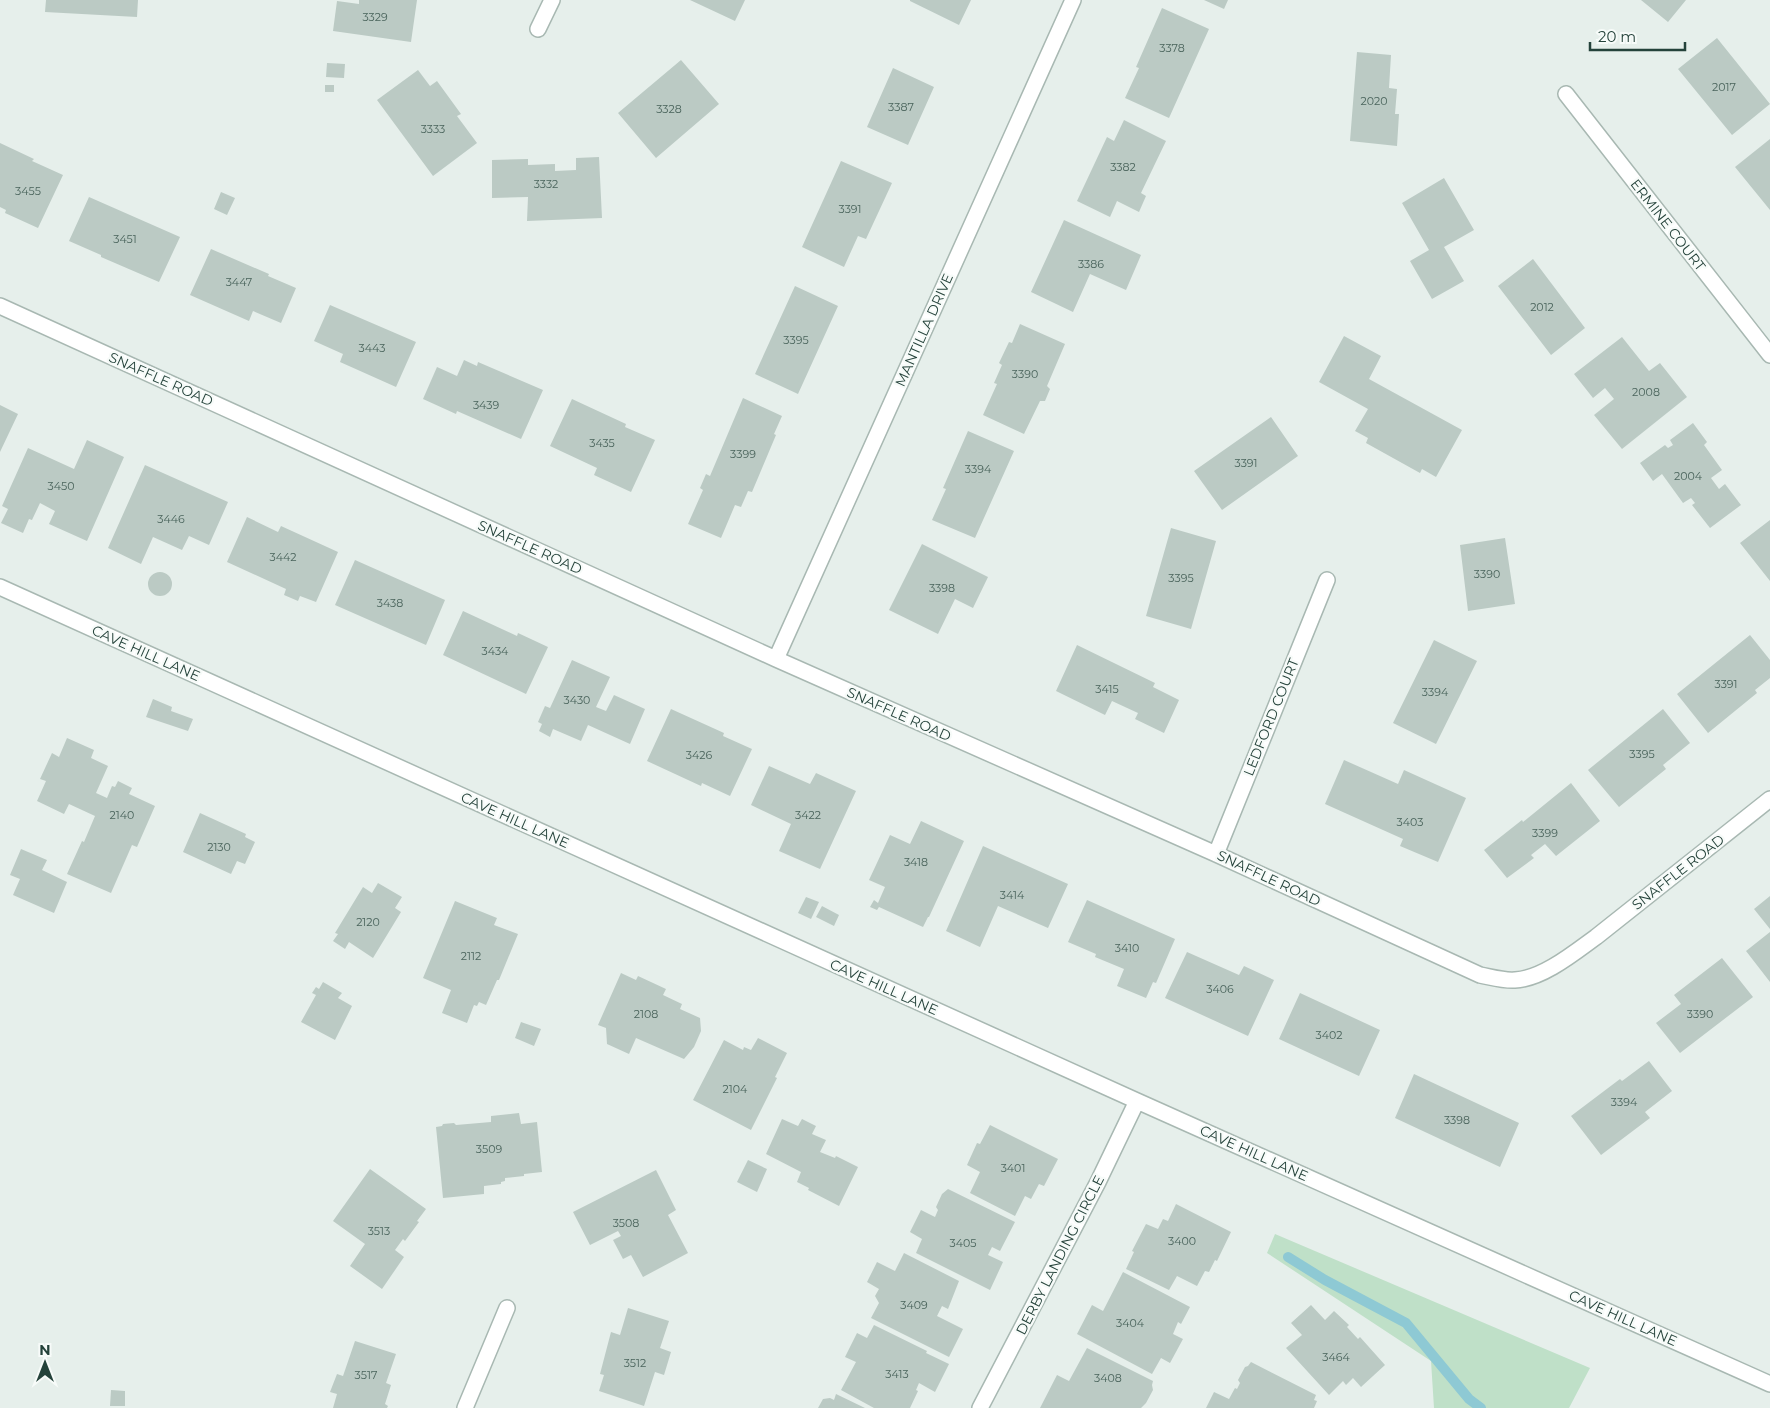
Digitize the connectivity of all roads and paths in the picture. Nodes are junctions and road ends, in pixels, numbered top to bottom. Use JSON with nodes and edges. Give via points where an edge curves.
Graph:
{"nodes":[{"id":1,"x":552,"y":0,"type":"edge"},
{"id":2,"x":1073,"y":0,"type":"edge"},
{"id":3,"x":538,"y":29,"type":"dead end"},
{"id":4,"x":1566,"y":94,"type":"dead end"},
{"id":5,"x":0,"y":306,"type":"edge"},
{"id":6,"x":1770,"y":355,"type":"edge"},
{"id":7,"x":1327,"y":580,"type":"dead end"},
{"id":8,"x":0,"y":587,"type":"edge"},
{"id":9,"x":776,"y":659,"type":"junction"},
{"id":10,"x":1770,"y":800,"type":"edge"},
{"id":11,"x":1216,"y":854,"type":"junction"},
{"id":12,"x":1137,"y":1101,"type":"junction"},
{"id":13,"x":507,"y":1308,"type":"dead end"},
{"id":14,"x":1770,"y":1384,"type":"edge"},
{"id":15,"x":466,"y":1408,"type":"edge"},
{"id":16,"x":980,"y":1408,"type":"edge"}],
"edges":[{"from":1,"to":3,"type":"street"},
{"from":2,"to":9,"type":"street","name":"MANTILLA DRIVE"},
{"from":4,"to":6,"type":"street","name":"ERMINE COURT"},
{"from":5,"to":9,"type":"street","name":"SNAFFLE ROAD"},
{"from":7,"to":11,"type":"street","name":"LEDFORD COURT"},
{"from":8,"to":12,"type":"street","name":"CAVE HILL LANE"},
{"from":9,"to":11,"type":"street","name":"SNAFFLE ROAD"},
{"from":10,"to":11,"type":"street","name":"SNAFFLE ROAD","via":[[1567,958],[1535,975],[1514,980],[1480,975]]},
{"from":12,"to":14,"type":"street","name":"CAVE HILL LANE"},
{"from":12,"to":16,"type":"street","name":"DERBY LANDING CIRCLE"},
{"from":13,"to":15,"type":"street"}]}
